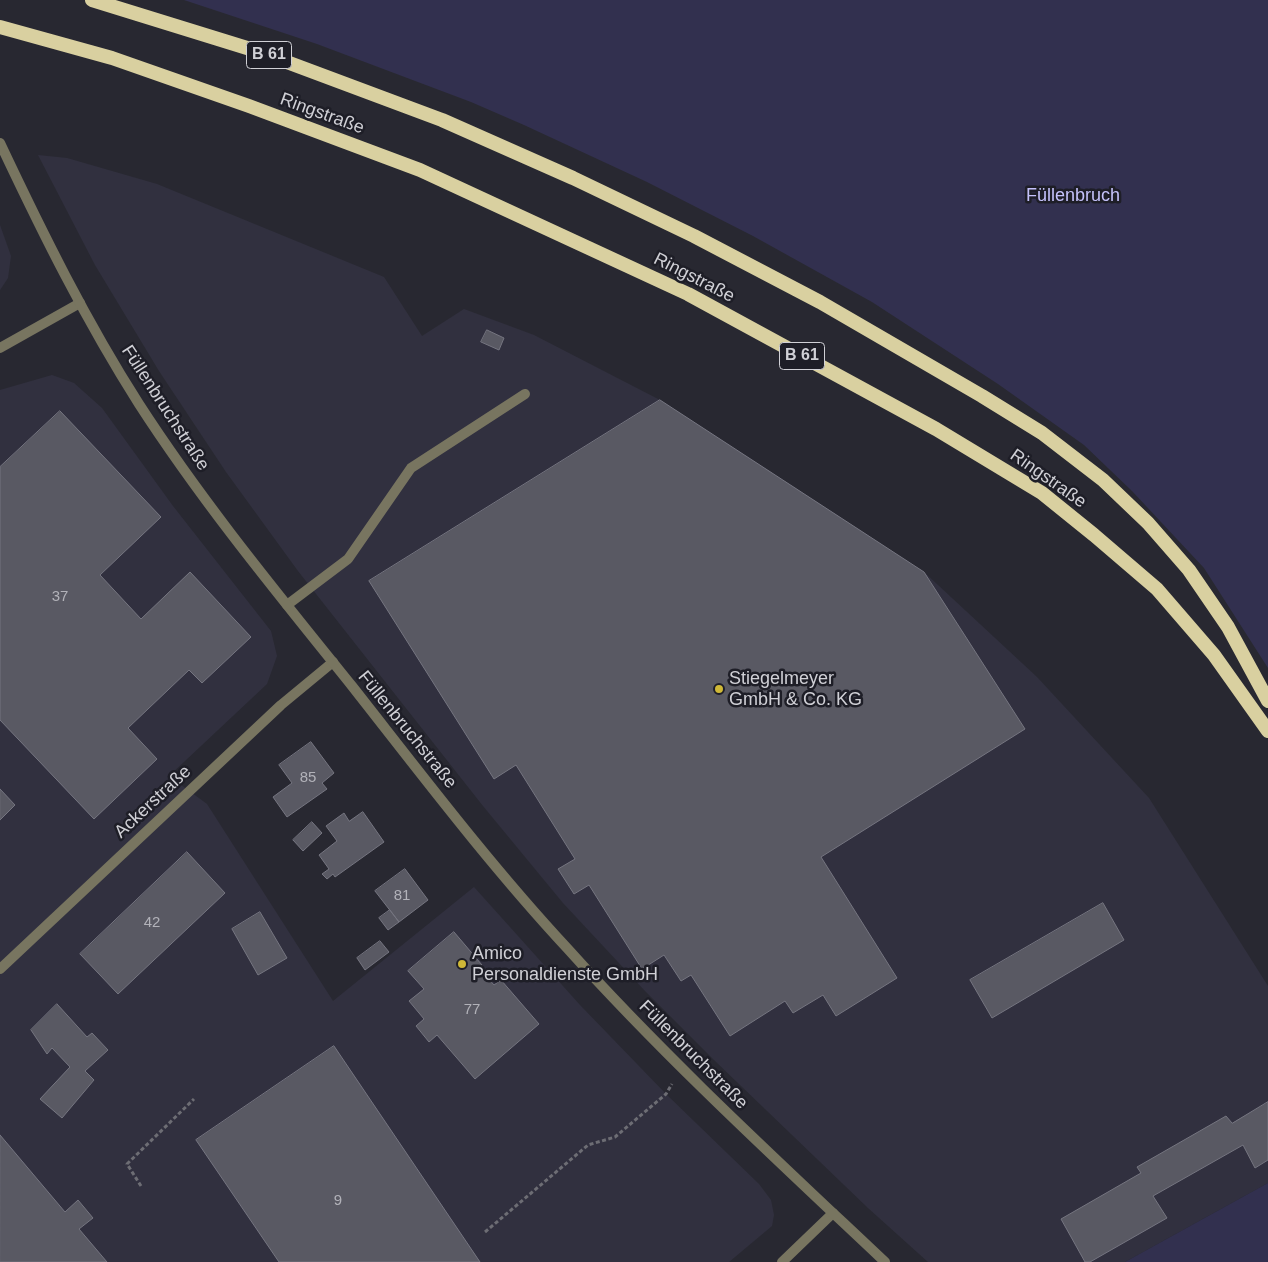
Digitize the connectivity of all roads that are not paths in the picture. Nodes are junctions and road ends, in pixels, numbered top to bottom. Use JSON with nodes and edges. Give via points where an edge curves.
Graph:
{"nodes":[{"id":1,"x":92,"y":0,"type":"edge"},
{"id":2,"x":0,"y":27,"type":"edge"},
{"id":3,"x":0,"y":143,"type":"edge"},
{"id":4,"x":80,"y":302,"type":"junction"},
{"id":5,"x":0,"y":348,"type":"edge"},
{"id":6,"x":524,"y":394,"type":"dead end"},
{"id":7,"x":287,"y":605,"type":"junction"},
{"id":8,"x":332,"y":662,"type":"junction"},
{"id":9,"x":1268,"y":702,"type":"edge"},
{"id":10,"x":1268,"y":731,"type":"edge"},
{"id":11,"x":0,"y":969,"type":"edge"},
{"id":12,"x":833,"y":1213,"type":"junction"},
{"id":13,"x":782,"y":1262,"type":"edge"},
{"id":14,"x":885,"y":1262,"type":"edge"}],
"edges":[{"from":1,"to":9,"type":"highway","name":"Ringstraße","number":"B 61","via":[[260,52],[442,120],[564,174],[694,236],[820,302],[982,396],[1042,433],[1103,480],[1148,523],[1189,570],[1228,627]]},
{"from":2,"to":10,"type":"highway","name":"Ringstraße","number":"B 61","via":[[112,58],[420,170],[688,294],[927,425],[1042,493],[1157,589],[1214,655]]},
{"from":3,"to":4,"type":"street","name":"Füllenbruchstraße","via":[[38,225]]},
{"from":4,"to":5,"type":"street"},
{"from":4,"to":7,"type":"street","name":"Füllenbruchstraße","via":[[154,426],[208,504]]},
{"from":6,"to":7,"type":"street","via":[[411,468],[348,559]]},
{"from":7,"to":8,"type":"street","name":"Füllenbruchstraße"},
{"from":8,"to":11,"type":"street","name":"Ackerstraße","via":[[281,704]]},
{"from":8,"to":12,"type":"street","name":"Füllenbruchstraße","via":[[492,863],[566,948],[680,1068]]},
{"from":12,"to":13,"type":"street"},
{"from":12,"to":14,"type":"street","name":"Füllenbruchstraße"}]}
